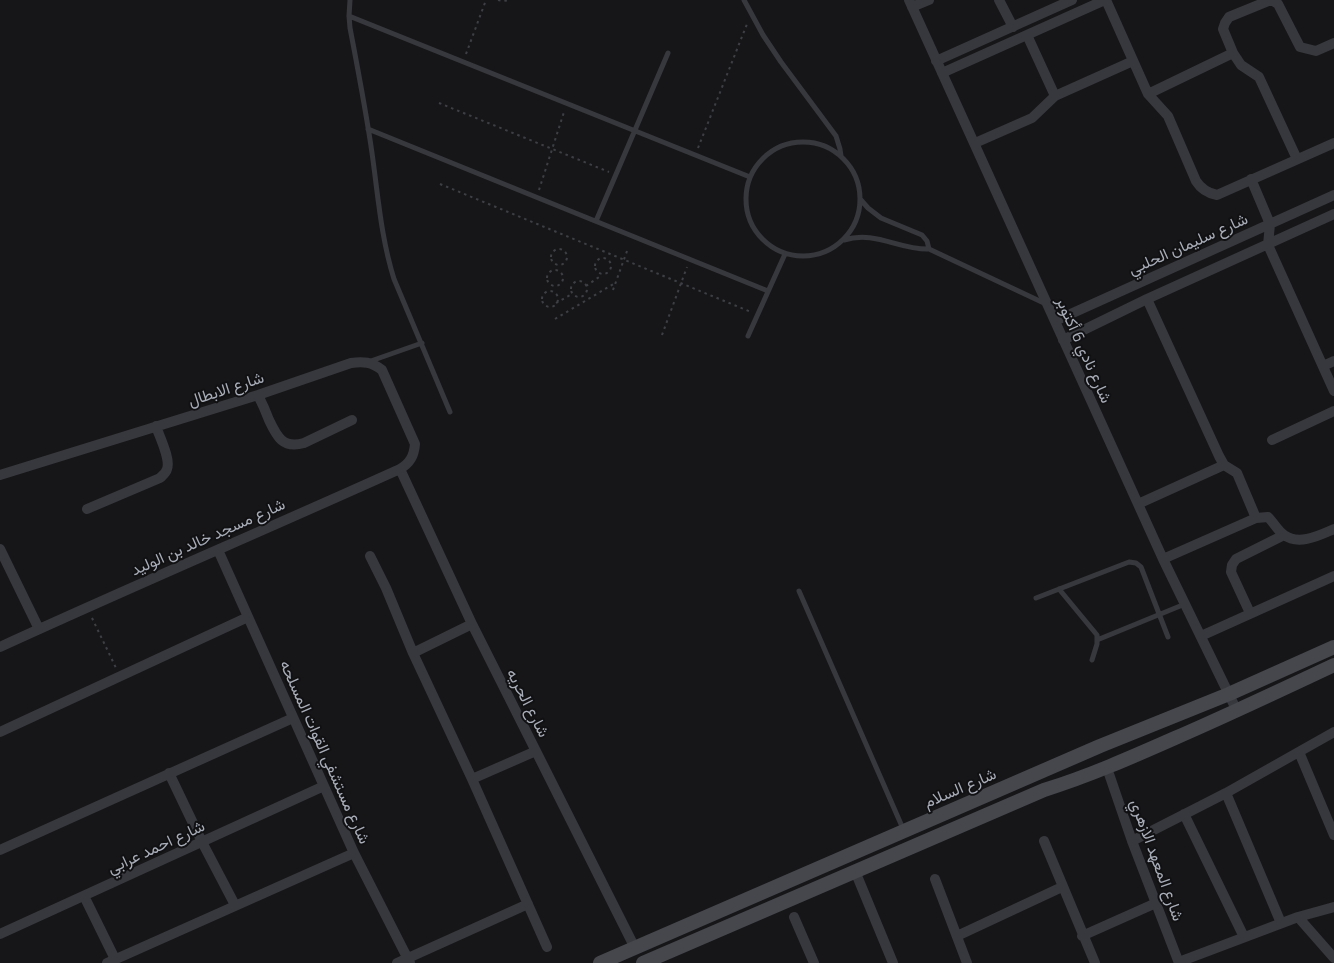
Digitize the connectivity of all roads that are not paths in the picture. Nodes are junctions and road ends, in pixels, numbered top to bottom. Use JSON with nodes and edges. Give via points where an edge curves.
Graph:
{"nodes":[{"id":1,"x":350,"y":0,"type":"edge"},
{"id":2,"x":744,"y":0,"type":"edge"},
{"id":3,"x":929,"y":0,"type":"edge"},
{"id":4,"x":999,"y":0,"type":"edge"},
{"id":5,"x":1072,"y":0,"type":"edge"},
{"id":6,"x":1105,"y":0,"type":"edge"},
{"id":7,"x":911,"y":4,"type":"edge"},
{"id":8,"x":349,"y":16,"type":"junction"},
{"id":9,"x":1012,"y":27,"type":"junction"},
{"id":10,"x":1026,"y":35,"type":"junction"},
{"id":11,"x":1334,"y":43,"type":"edge"},
{"id":12,"x":668,"y":53,"type":"dead end"},
{"id":13,"x":1234,"y":53,"type":"junction"},
{"id":14,"x":936,"y":61,"type":"junction"},
{"id":15,"x":1133,"y":61,"type":"junction"},
{"id":16,"x":942,"y":73,"type":"junction"},
{"id":17,"x":1148,"y":94,"type":"junction"},
{"id":18,"x":1054,"y":96,"type":"junction"},
{"id":19,"x":368,"y":129,"type":"junction"},
{"id":20,"x":635,"y":130,"type":"junction"},
{"id":21,"x":974,"y":143,"type":"junction"},
{"id":22,"x":1334,"y":143,"type":"edge"},
{"id":23,"x":841,"y":156,"type":"junction"},
{"id":24,"x":1297,"y":159,"type":"junction"},
{"id":25,"x":750,"y":176,"type":"junction"},
{"id":26,"x":1251,"y":179,"type":"junction"},
{"id":27,"x":1334,"y":195,"type":"edge"},
{"id":28,"x":861,"y":200,"type":"junction"},
{"id":29,"x":1334,"y":214,"type":"edge"},
{"id":30,"x":596,"y":221,"type":"junction"},
{"id":31,"x":1270,"y":224,"type":"junction"},
{"id":32,"x":844,"y":240,"type":"junction"},
{"id":33,"x":1268,"y":245,"type":"junction"},
{"id":34,"x":929,"y":249,"type":"junction"},
{"id":35,"x":785,"y":254,"type":"junction"},
{"id":36,"x":768,"y":291,"type":"junction"},
{"id":37,"x":1148,"y":299,"type":"junction"},
{"id":38,"x":1047,"y":305,"type":"junction"},
{"id":39,"x":1055,"y":322,"type":"junction"},
{"id":40,"x":748,"y":336,"type":"dead end"},
{"id":41,"x":1063,"y":340,"type":"junction"},
{"id":42,"x":422,"y":343,"type":"junction"},
{"id":43,"x":1334,"y":361,"type":"edge"},
{"id":44,"x":367,"y":362,"type":"junction"},
{"id":45,"x":1323,"y":366,"type":"junction"},
{"id":46,"x":1334,"y":391,"type":"edge"},
{"id":47,"x":258,"y":395,"type":"junction"},
{"id":48,"x":1334,"y":411,"type":"edge"},
{"id":49,"x":450,"y":412,"type":"dead end"},
{"id":50,"x":352,"y":420,"type":"dead end"},
{"id":51,"x":156,"y":426,"type":"junction"},
{"id":52,"x":1272,"y":440,"type":"dead end"},
{"id":53,"x":1224,"y":465,"type":"junction"},
{"id":54,"x":400,"y":469,"type":"junction"},
{"id":55,"x":0,"y":475,"type":"edge"},
{"id":56,"x":1138,"y":504,"type":"junction"},
{"id":57,"x":87,"y":509,"type":"dead end"},
{"id":58,"x":1256,"y":518,"type":"junction"},
{"id":59,"x":1334,"y":529,"type":"edge"},
{"id":60,"x":1284,"y":535,"type":"junction"},
{"id":61,"x":0,"y":549,"type":"edge"},
{"id":62,"x":218,"y":550,"type":"junction"},
{"id":63,"x":370,"y":556,"type":"dead end"},
{"id":64,"x":1163,"y":559,"type":"junction"},
{"id":65,"x":1334,"y":576,"type":"edge"},
{"id":66,"x":1059,"y":589,"type":"junction"},
{"id":67,"x":799,"y":590,"type":"dead end"},
{"id":68,"x":1036,"y":598,"type":"dead end"},
{"id":69,"x":1185,"y":604,"type":"junction"},
{"id":70,"x":1159,"y":614,"type":"junction"},
{"id":71,"x":1250,"y":614,"type":"junction"},
{"id":72,"x":248,"y":617,"type":"junction"},
{"id":73,"x":472,"y":624,"type":"junction"},
{"id":74,"x":40,"y":628,"type":"junction"},
{"id":75,"x":1201,"y":636,"type":"junction"},
{"id":76,"x":1168,"y":637,"type":"dead end"},
{"id":77,"x":1098,"y":640,"type":"junction"},
{"id":78,"x":0,"y":647,"type":"edge"},
{"id":79,"x":1334,"y":647,"type":"edge"},
{"id":80,"x":413,"y":653,"type":"junction"},
{"id":81,"x":1092,"y":660,"type":"dead end"},
{"id":82,"x":1334,"y":665,"type":"edge"},
{"id":83,"x":1229,"y":694,"type":"junction"},
{"id":84,"x":1237,"y":711,"type":"junction"},
{"id":85,"x":293,"y":718,"type":"junction"},
{"id":86,"x":0,"y":732,"type":"edge"},
{"id":87,"x":1334,"y":732,"type":"edge"},
{"id":88,"x":536,"y":751,"type":"junction"},
{"id":89,"x":1299,"y":752,"type":"junction"},
{"id":90,"x":1107,"y":768,"type":"junction"},
{"id":91,"x":169,"y":773,"type":"junction"},
{"id":92,"x":1037,"y":774,"type":"junction"},
{"id":93,"x":472,"y":779,"type":"junction"},
{"id":94,"x":324,"y":786,"type":"junction"},
{"id":95,"x":1044,"y":790,"type":"junction"},
{"id":96,"x":1226,"y":794,"type":"junction"},
{"id":97,"x":1184,"y":814,"type":"junction"},
{"id":98,"x":904,"y":832,"type":"junction"},
{"id":99,"x":1334,"y":835,"type":"edge"},
{"id":100,"x":1132,"y":841,"type":"junction"},
{"id":101,"x":202,"y":842,"type":"junction"},
{"id":102,"x":1044,"y":842,"type":"dead end"},
{"id":103,"x":0,"y":850,"type":"edge"},
{"id":104,"x":354,"y":853,"type":"junction"},
{"id":105,"x":855,"y":871,"type":"junction"},
{"id":106,"x":935,"y":879,"type":"dead end"},
{"id":107,"x":1062,"y":887,"type":"junction"},
{"id":108,"x":84,"y":896,"type":"junction"},
{"id":109,"x":1156,"y":903,"type":"junction"},
{"id":110,"x":528,"y":904,"type":"junction"},
{"id":111,"x":235,"y":906,"type":"junction"},
{"id":112,"x":1334,"y":906,"type":"edge"},
{"id":113,"x":794,"y":917,"type":"dead end"},
{"id":114,"x":1298,"y":917,"type":"junction"},
{"id":115,"x":1281,"y":923,"type":"junction"},
{"id":116,"x":0,"y":934,"type":"edge"},
{"id":117,"x":957,"y":936,"type":"junction"},
{"id":118,"x":1082,"y":936,"type":"junction"},
{"id":119,"x":1244,"y":937,"type":"junction"},
{"id":120,"x":546,"y":947,"type":"dead end"},
{"id":121,"x":635,"y":948,"type":"junction"},
{"id":122,"x":1334,"y":958,"type":"edge"},
{"id":123,"x":111,"y":961,"type":"edge"},
{"id":124,"x":409,"y":961,"type":"edge"},
{"id":125,"x":1179,"y":962,"type":"edge"},
{"id":126,"x":397,"y":963,"type":"edge"},
{"id":127,"x":600,"y":963,"type":"edge"},
{"id":128,"x":643,"y":963,"type":"edge"},
{"id":129,"x":814,"y":963,"type":"edge"},
{"id":130,"x":893,"y":963,"type":"edge"},
{"id":131,"x":967,"y":963,"type":"edge"},
{"id":132,"x":1095,"y":963,"type":"edge"}],
"edges":[{"from":1,"to":8,"type":"lane"},
{"from":2,"to":23,"type":"lane","via":[[781,62],[836,136]]},
{"from":3,"to":7,"type":"street"},
{"from":4,"to":9,"type":"street"},
{"from":5,"to":9,"type":"street"},
{"from":6,"to":10,"type":"street"},
{"from":6,"to":15,"type":"street"},
{"from":7,"to":14,"type":"street","name":"شارع نادي 6 أكتوبر"},
{"from":8,"to":19,"type":"lane"},
{"from":8,"to":20,"type":"lane"},
{"from":9,"to":14,"type":"street"},
{"from":10,"to":16,"type":"street"},
{"from":10,"to":18,"type":"street"},
{"from":11,"to":13,"type":"street","via":[[1316,51],[1300,47],[1278,4],[1268,1],[1229,17],[1225,23],[1223,29]]},
{"from":12,"to":20,"type":"lane"},
{"from":13,"to":17,"type":"street"},
{"from":13,"to":24,"type":"street","via":[[1241,65],[1258,77]]},
{"from":14,"to":16,"type":"street","name":"شارع نادي 6 أكتوبر"},
{"from":15,"to":17,"type":"street"},
{"from":15,"to":18,"type":"street"},
{"from":16,"to":21,"type":"street","name":"شارع نادي 6 أكتوبر"},
{"from":17,"to":26,"type":"street","via":[[1168,116],[1196,181],[1204,191],[1217,195]]},
{"from":18,"to":21,"type":"street","via":[[1032,118]]},
{"from":19,"to":30,"type":"lane"},
{"from":19,"to":42,"type":"lane","via":[[389,264]]},
{"from":20,"to":25,"type":"lane"},
{"from":20,"to":30,"type":"lane"},
{"from":21,"to":38,"type":"street","name":"شارع نادي 6 أكتوبر"},
{"from":22,"to":24,"type":"street"},
{"from":23,"to":25,"type":"lane","via":[[817,144],[790,143],[770,152]]},
{"from":23,"to":28,"type":"lane","via":[[854,172]]},
{"from":24,"to":26,"type":"street"},
{"from":25,"to":35,"type":"lane","via":[[746,207],[751,222],[766,243]]},
{"from":26,"to":31,"type":"street"},
{"from":27,"to":31,"type":"street","name":"شارع سليمان الحلبي"},
{"from":28,"to":32,"type":"lane","via":[[856,222]]},
{"from":28,"to":34,"type":"lane","via":[[881,218],[922,235]]},
{"from":29,"to":33,"type":"street","name":"شارع سليمان الحلبي"},
{"from":30,"to":36,"type":"lane"},
{"from":31,"to":33,"type":"street"},
{"from":31,"to":39,"type":"street","name":"شارع سليمان الحلبي"},
{"from":32,"to":34,"type":"lane","via":[[866,237]]},
{"from":32,"to":35,"type":"lane","via":[[816,256]]},
{"from":33,"to":37,"type":"street","name":"شارع سليمان الحلبي"},
{"from":33,"to":45,"type":"street"},
{"from":34,"to":38,"type":"lane"},
{"from":35,"to":36,"type":"lane"},
{"from":36,"to":40,"type":"lane"},
{"from":37,"to":41,"type":"street","name":"شارع سليمان الحلبي"},
{"from":37,"to":53,"type":"street"},
{"from":38,"to":39,"type":"street","name":"شارع نادي 6 أكتوبر"},
{"from":39,"to":41,"type":"street","name":"شارع نادي 6 أكتوبر"},
{"from":41,"to":56,"type":"street","name":"شارع نادي 6 أكتوبر"},
{"from":42,"to":44,"type":"lane"},
{"from":42,"to":49,"type":"lane"},
{"from":43,"to":45,"type":"street"},
{"from":44,"to":47,"type":"street","name":"شارع الابطال","via":[[351,363]]},
{"from":44,"to":54,"type":"street","name":"شارع مسجد خالد بن الوليد","via":[[382,370],[415,444],[412,459]]},
{"from":45,"to":46,"type":"street"},
{"from":47,"to":50,"type":"street","via":[[276,435],[289,444],[304,443]]},
{"from":47,"to":51,"type":"street","name":"شارع الابطال"},
{"from":48,"to":52,"type":"street"},
{"from":51,"to":55,"type":"street","name":"شارع الابطال"},
{"from":51,"to":57,"type":"street","via":[[168,461],[165,474]]},
{"from":53,"to":56,"type":"street"},
{"from":53,"to":58,"type":"street","via":[[1237,473]]},
{"from":54,"to":62,"type":"street","name":"شارع مسجد خالد بن الوليد"},
{"from":54,"to":73,"type":"street","name":"شارع الحريه"},
{"from":56,"to":64,"type":"street","name":"شارع نادي 6 أكتوبر"},
{"from":58,"to":60,"type":"street","via":[[1268,517]]},
{"from":58,"to":64,"type":"street"},
{"from":59,"to":60,"type":"street","via":[[1307,539],[1298,540]]},
{"from":60,"to":71,"type":"street","via":[[1236,559],[1232,565],[1231,572]]},
{"from":61,"to":74,"type":"street"},
{"from":62,"to":72,"type":"street","name":"شارع مستشفي القوات المسلحه"},
{"from":62,"to":74,"type":"street","name":"شارع مسجد خالد بن الوليد"},
{"from":63,"to":80,"type":"street"},
{"from":64,"to":69,"type":"street","name":"شارع نادي 6 أكتوبر"},
{"from":65,"to":71,"type":"street"},
{"from":66,"to":68,"type":"lane"},
{"from":66,"to":70,"type":"lane","via":[[1133,562],[1141,567]]},
{"from":66,"to":77,"type":"lane","via":[[1094,630]]},
{"from":67,"to":98,"type":"lane"},
{"from":69,"to":70,"type":"lane"},
{"from":69,"to":75,"type":"street","name":"شارع نادي 6 أكتوبر"},
{"from":70,"to":76,"type":"lane"},
{"from":70,"to":77,"type":"lane"},
{"from":71,"to":75,"type":"street"},
{"from":72,"to":85,"type":"street","name":"شارع مستشفي القوات المسلحه"},
{"from":72,"to":86,"type":"street"},
{"from":73,"to":80,"type":"street"},
{"from":73,"to":88,"type":"street","name":"شارع الحريه"},
{"from":74,"to":78,"type":"street","name":"شارع مسجد خالد بن الوليد"},
{"from":75,"to":83,"type":"street","name":"شارع نادي 6 أكتوبر"},
{"from":77,"to":81,"type":"lane"},
{"from":79,"to":83,"type":"street","name":"شارع السلام"},
{"from":80,"to":93,"type":"street"},
{"from":82,"to":84,"type":"street"},
{"from":83,"to":84,"type":"street","name":"شارع نادي 6 أكتوبر"},
{"from":83,"to":92,"type":"street","name":"شارع السلام"},
{"from":84,"to":90,"type":"street"},
{"from":85,"to":91,"type":"street"},
{"from":85,"to":94,"type":"street","name":"شارع مستشفي القوات المسلحه"},
{"from":87,"to":89,"type":"street"},
{"from":88,"to":93,"type":"street"},
{"from":88,"to":121,"type":"street","name":"شارع الحريه"},
{"from":89,"to":96,"type":"street"},
{"from":89,"to":99,"type":"street"},
{"from":90,"to":95,"type":"street"},
{"from":90,"to":100,"type":"street","name":"شارع المعهد الازهري"},
{"from":91,"to":101,"type":"street"},
{"from":91,"to":103,"type":"street"},
{"from":92,"to":95,"type":"street"},
{"from":92,"to":98,"type":"street","name":"شارع السلام"},
{"from":93,"to":110,"type":"street"},
{"from":94,"to":101,"type":"street","name":"شارع احمد عرابي"},
{"from":94,"to":104,"type":"street","name":"شارع مستشفي القوات المسلحه"},
{"from":95,"to":105,"type":"street"},
{"from":96,"to":97,"type":"street"},
{"from":96,"to":115,"type":"street"},
{"from":97,"to":100,"type":"street"},
{"from":97,"to":119,"type":"street"},
{"from":98,"to":121,"type":"street","name":"شارع السلام"},
{"from":100,"to":109,"type":"street","name":"شارع المعهد الازهري"},
{"from":101,"to":108,"type":"street","name":"شارع احمد عرابي"},
{"from":101,"to":111,"type":"street"},
{"from":102,"to":107,"type":"street"},
{"from":104,"to":111,"type":"street"},
{"from":104,"to":124,"type":"street","name":"شارع مستشفي القوات المسلحه"},
{"from":105,"to":128,"type":"street"},
{"from":105,"to":130,"type":"street"},
{"from":106,"to":117,"type":"street"},
{"from":107,"to":117,"type":"street"},
{"from":107,"to":118,"type":"street"},
{"from":108,"to":116,"type":"street","name":"شارع احمد عرابي"},
{"from":108,"to":123,"type":"street"},
{"from":109,"to":118,"type":"street"},
{"from":109,"to":125,"type":"street","name":"شارع المعهد الازهري"},
{"from":110,"to":120,"type":"street"},
{"from":110,"to":124,"type":"street"},
{"from":111,"to":123,"type":"street"},
{"from":112,"to":114,"type":"street"},
{"from":113,"to":129,"type":"street"},
{"from":114,"to":115,"type":"street"},
{"from":114,"to":122,"type":"street"},
{"from":115,"to":119,"type":"street"},
{"from":117,"to":131,"type":"street"},
{"from":118,"to":132,"type":"street"},
{"from":119,"to":125,"type":"street"},
{"from":121,"to":127,"type":"street","name":"شارع السلام"},
{"from":124,"to":126,"type":"street"}]}
